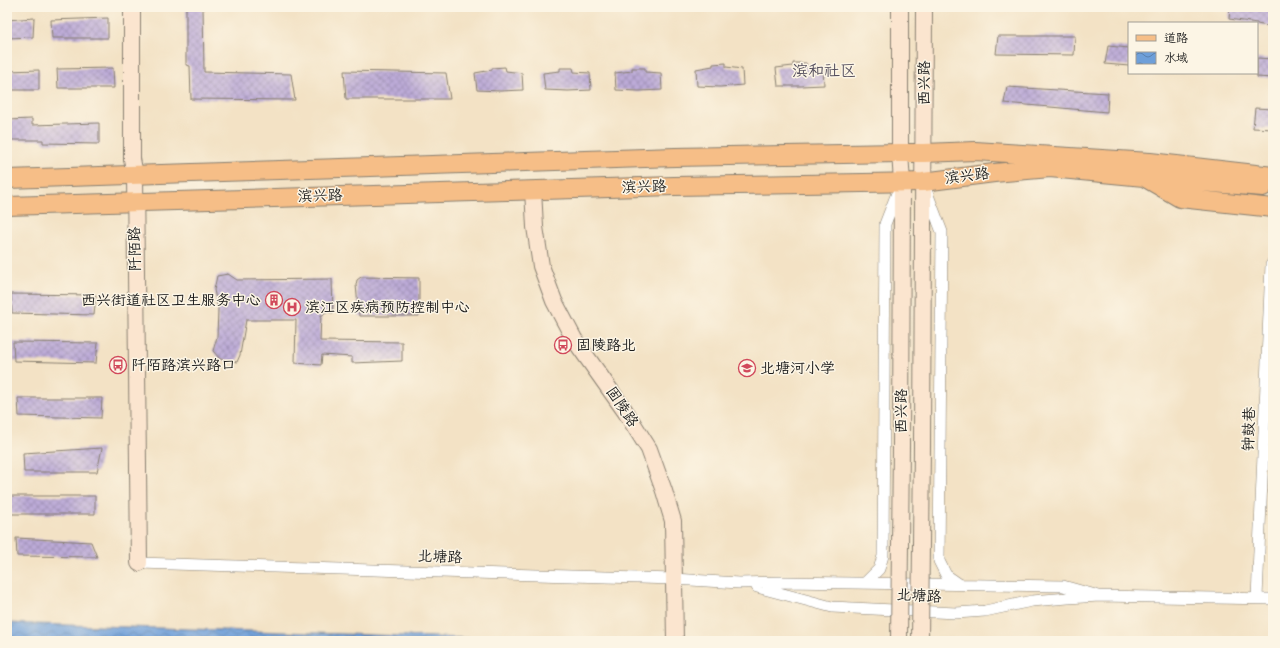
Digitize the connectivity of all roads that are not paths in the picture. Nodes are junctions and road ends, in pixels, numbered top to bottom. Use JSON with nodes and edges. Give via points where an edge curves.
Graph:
{"nodes":[{"id":1,"x":132,"y":7,"type":"edge"},
{"id":2,"x":900,"y":7,"type":"edge"},
{"id":3,"x":924,"y":7,"type":"edge"},
{"id":4,"x":900,"y":153,"type":"junction"},
{"id":5,"x":924,"y":153,"type":"junction"},
{"id":6,"x":135,"y":175,"type":"junction"},
{"id":7,"x":1273,"y":176,"type":"edge"},
{"id":8,"x":1144,"y":177,"type":"junction"},
{"id":9,"x":7,"y":179,"type":"edge"},
{"id":10,"x":902,"y":182,"type":"junction"},
{"id":11,"x":923,"y":182,"type":"junction"},
{"id":12,"x":1273,"y":188,"type":"edge"},
{"id":13,"x":533,"y":190,"type":"junction"},
{"id":14,"x":134,"y":201,"type":"junction"},
{"id":15,"x":7,"y":206,"type":"edge"},
{"id":16,"x":1273,"y":208,"type":"edge"},
{"id":17,"x":1273,"y":262,"type":"edge"},
{"id":18,"x":140,"y":563,"type":"joint"},
{"id":19,"x":674,"y":579,"type":"junction"},
{"id":20,"x":739,"y":582,"type":"junction"},
{"id":21,"x":865,"y":583,"type":"junction"},
{"id":22,"x":959,"y":584,"type":"junction"},
{"id":23,"x":1099,"y":596,"type":"junction"},
{"id":24,"x":1257,"y":598,"type":"junction"},
{"id":25,"x":1273,"y":599,"type":"edge"},
{"id":26,"x":675,"y":638,"type":"edge"},
{"id":27,"x":899,"y":641,"type":"edge"},
{"id":28,"x":920,"y":641,"type":"edge"}],
"edges":[{"from":1,"to":6,"type":"main road","name":"阡陌路","via":[[132,159]]},
{"from":2,"to":4,"type":"main road","name":"西兴路"},
{"from":3,"to":5,"type":"main road","name":"西兴路"},
{"from":4,"to":5,"type":"main road","name":"滨兴路"},
{"from":4,"to":6,"type":"main road","name":"滨兴路"},
{"from":4,"to":10,"type":"main road","name":"西兴路"},
{"from":5,"to":7,"type":"main road","name":"滨兴路","via":[[975,151],[1150,162]]},
{"from":5,"to":11,"type":"main road","name":"西兴路"},
{"from":6,"to":9,"type":"main road","name":"滨兴路"},
{"from":6,"to":14,"type":"main road","name":"阡陌路"},
{"from":8,"to":11,"type":"main road","name":"滨兴路","via":[[1050,168]]},
{"from":8,"to":12,"type":"main road"},
{"from":8,"to":16,"type":"main road","name":"滨兴路","via":[[1180,198]]},
{"from":10,"to":11,"type":"main road","name":"滨兴路"},
{"from":10,"to":13,"type":"main road","name":"滨兴路"},
{"from":10,"to":21,"type":"street","name":"西兴路","via":[[885,224],[883,556],[879,569]]},
{"from":10,"to":27,"type":"main road","name":"西兴路","bridge":true},
{"from":11,"to":22,"type":"street","name":"西兴路","via":[[942,232],[939,561],[946,575]]},
{"from":11,"to":28,"type":"main road","name":"西兴路","bridge":true},
{"from":13,"to":14,"type":"main road","name":"滨兴路"},
{"from":13,"to":19,"type":"main road","name":"固陵路","via":[[541,266],[554,301],[574,339],[649,449],[673,521]]},
{"from":14,"to":15,"type":"main road","name":"滨兴路"},
{"from":14,"to":18,"type":"main road","name":"阡陌路"},
{"from":17,"to":24,"type":"street","name":"钟鼓巷"},
{"from":18,"to":19,"type":"street","name":"北塘路"},
{"from":19,"to":20,"type":"street","name":"北塘路"},
{"from":19,"to":26,"type":"main road","name":"固陵路"},
{"from":20,"to":21,"type":"street","name":"北塘路"},
{"from":20,"to":23,"type":"street","name":"北塘路","via":[[832,607],[956,613],[985,612],[1048,599]]},
{"from":21,"to":22,"type":"street","name":"北塘路"},
{"from":22,"to":23,"type":"street","name":"北塘路","via":[[1063,586]]},
{"from":23,"to":24,"type":"street","name":"北塘路"},
{"from":24,"to":25,"type":"street","name":"北塘路"}]}
